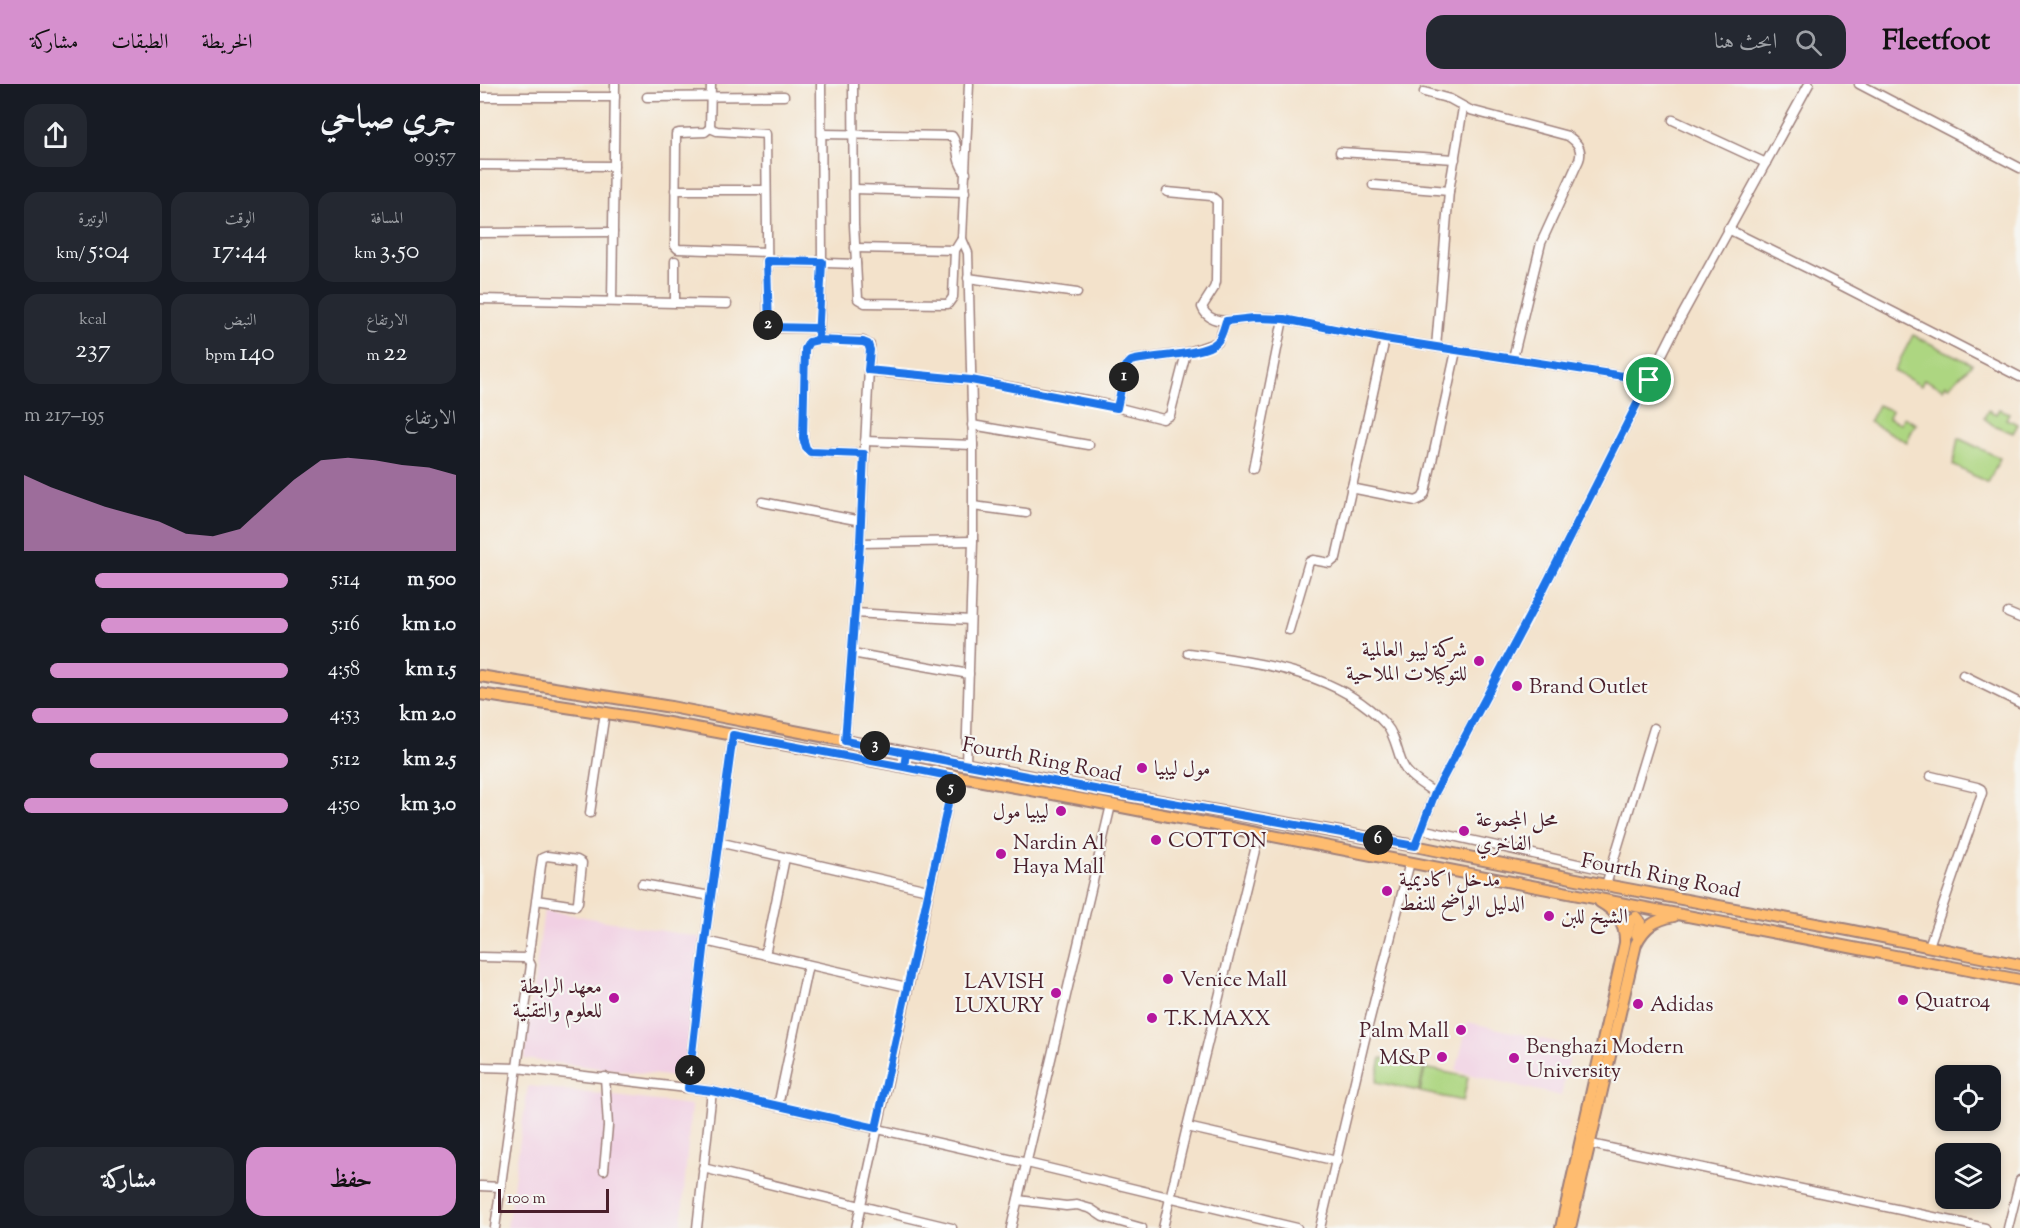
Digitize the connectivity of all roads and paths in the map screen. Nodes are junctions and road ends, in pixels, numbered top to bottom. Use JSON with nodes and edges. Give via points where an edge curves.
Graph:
{"nodes":[{"id":1,"x":615,"y":84,"type":"edge"},
{"id":2,"x":711,"y":84,"type":"edge"},
{"id":3,"x":821,"y":84,"type":"edge"},
{"id":4,"x":853,"y":84,"type":"edge"},
{"id":5,"x":969,"y":84,"type":"edge"},
{"id":6,"x":1809,"y":84,"type":"edge"},
{"id":7,"x":1859,"y":84,"type":"edge"},
{"id":8,"x":1424,"y":92,"type":"dead end"},
{"id":9,"x":784,"y":96,"type":"dead end"},
{"id":10,"x":480,"y":97,"type":"edge"},
{"id":11,"x":615,"y":97,"type":"junction"},
{"id":12,"x":647,"y":97,"type":"dead end"},
{"id":13,"x":710,"y":97,"type":"junction"},
{"id":14,"x":1463,"y":108,"type":"junction"},
{"id":15,"x":1673,"y":120,"type":"dead end"},
{"id":16,"x":710,"y":128,"type":"junction"},
{"id":17,"x":822,"y":134,"type":"junction"},
{"id":18,"x":854,"y":134,"type":"junction"},
{"id":19,"x":1340,"y":152,"type":"dead end"},
{"id":20,"x":1455,"y":159,"type":"junction"},
{"id":21,"x":1766,"y":163,"type":"junction"},
{"id":22,"x":480,"y":165,"type":"edge"},
{"id":23,"x":614,"y":166,"type":"junction"},
{"id":24,"x":2020,"y":168,"type":"edge"},
{"id":25,"x":966,"y":173,"type":"junction"},
{"id":26,"x":1373,"y":185,"type":"dead end"},
{"id":27,"x":854,"y":189,"type":"junction"},
{"id":28,"x":675,"y":190,"type":"junction"},
{"id":29,"x":766,"y":190,"type":"junction"},
{"id":30,"x":1449,"y":191,"type":"junction"},
{"id":31,"x":964,"y":192,"type":"junction"},
{"id":32,"x":1167,"y":192,"type":"dead end"},
{"id":33,"x":1728,"y":229,"type":"junction"},
{"id":34,"x":613,"y":232,"type":"junction"},
{"id":35,"x":480,"y":233,"type":"edge"},
{"id":36,"x":962,"y":239,"type":"junction"},
{"id":37,"x":855,"y":248,"type":"junction"},
{"id":38,"x":955,"y":250,"type":"junction"},
{"id":39,"x":767,"y":256,"type":"junction"},
{"id":40,"x":675,"y":261,"type":"dead end"},
{"id":41,"x":822,"y":262,"type":"junction"},
{"id":42,"x":856,"y":264,"type":"junction"},
{"id":43,"x":968,"y":278,"type":"junction"},
{"id":44,"x":1077,"y":293,"type":"dead end"},
{"id":45,"x":480,"y":299,"type":"edge"},
{"id":46,"x":612,"y":301,"type":"junction"},
{"id":47,"x":675,"y":302,"type":"junction"},
{"id":48,"x":727,"y":304,"type":"dead end"},
{"id":49,"x":1284,"y":319,"type":"junction"},
{"id":50,"x":1226,"y":321,"type":"junction"},
{"id":51,"x":819,"y":328,"type":"junction"},
{"id":52,"x":1385,"y":339,"type":"junction"},
{"id":53,"x":818,"y":340,"type":"junction"},
{"id":54,"x":1436,"y":347,"type":"junction"},
{"id":55,"x":1456,"y":351,"type":"junction"},
{"id":56,"x":1186,"y":353,"type":"junction"},
{"id":57,"x":1514,"y":358,"type":"junction"},
{"id":58,"x":868,"y":370,"type":"junction"},
{"id":59,"x":2020,"y":377,"type":"edge"},
{"id":60,"x":971,"y":380,"type":"junction"},
{"id":61,"x":1649,"y":380,"type":"junction"},
{"id":62,"x":1117,"y":408,"type":"junction"},
{"id":63,"x":972,"y":425,"type":"junction"},
{"id":64,"x":865,"y":441,"type":"junction"},
{"id":65,"x":1089,"y":445,"type":"dead end"},
{"id":66,"x":973,"y":446,"type":"junction"},
{"id":67,"x":864,"y":454,"type":"junction"},
{"id":68,"x":1253,"y":469,"type":"dead end"},
{"id":69,"x":1351,"y":488,"type":"junction"},
{"id":70,"x":762,"y":502,"type":"dead end"},
{"id":71,"x":973,"y":506,"type":"junction"},
{"id":72,"x":1026,"y":513,"type":"dead end"},
{"id":73,"x":861,"y":521,"type":"junction"},
{"id":74,"x":973,"y":541,"type":"junction"},
{"id":75,"x":860,"y":543,"type":"junction"},
{"id":76,"x":855,"y":613,"type":"junction"},
{"id":77,"x":2008,"y":613,"type":"dead end"},
{"id":78,"x":2020,"y":618,"type":"edge"},
{"id":79,"x":970,"y":620,"type":"junction"},
{"id":80,"x":1289,"y":630,"type":"dead end"},
{"id":81,"x":852,"y":653,"type":"junction"},
{"id":82,"x":1188,"y":653,"type":"dead end"},
{"id":83,"x":969,"y":674,"type":"junction"},
{"id":84,"x":1963,"y":675,"type":"dead end"},
{"id":85,"x":480,"y":676,"type":"edge"},
{"id":86,"x":480,"y":694,"type":"edge"},
{"id":87,"x":2020,"y":703,"type":"edge"},
{"id":88,"x":604,"y":712,"type":"junction"},
{"id":89,"x":1654,"y":728,"type":"dead end"},
{"id":90,"x":733,"y":735,"type":"junction"},
{"id":91,"x":845,"y":741,"type":"junction"},
{"id":92,"x":906,"y":753,"type":"junction"},
{"id":93,"x":966,"y":764,"type":"junction"},
{"id":94,"x":904,"y":767,"type":"junction"},
{"id":95,"x":1931,"y":776,"type":"dead end"},
{"id":96,"x":954,"y":777,"type":"junction"},
{"id":97,"x":1435,"y":793,"type":"junction"},
{"id":98,"x":1111,"y":805,"type":"junction"},
{"id":99,"x":590,"y":813,"type":"dead end"},
{"id":100,"x":1421,"y":829,"type":"junction"},
{"id":101,"x":1259,"y":834,"type":"junction"},
{"id":102,"x":718,"y":842,"type":"junction"},
{"id":103,"x":1415,"y":846,"type":"junction"},
{"id":104,"x":785,"y":858,"type":"junction"},
{"id":105,"x":1410,"y":862,"type":"junction"},
{"id":106,"x":1609,"y":871,"type":"junction"},
{"id":107,"x":642,"y":884,"type":"dead end"},
{"id":108,"x":1606,"y":885,"type":"junction"},
{"id":109,"x":928,"y":890,"type":"junction"},
{"id":110,"x":711,"y":896,"type":"junction"},
{"id":111,"x":1595,"y":899,"type":"junction"},
{"id":112,"x":536,"y":900,"type":"junction"},
{"id":113,"x":1683,"y":915,"type":"junction"},
{"id":114,"x":705,"y":941,"type":"junction"},
{"id":115,"x":1631,"y":941,"type":"junction"},
{"id":116,"x":1929,"y":946,"type":"junction"},
{"id":117,"x":765,"y":955,"type":"junction"},
{"id":118,"x":480,"y":957,"type":"edge"},
{"id":119,"x":528,"y":959,"type":"junction"},
{"id":120,"x":808,"y":964,"type":"junction"},
{"id":121,"x":2020,"y":965,"type":"edge"},
{"id":122,"x":2020,"y":981,"type":"edge"},
{"id":123,"x":907,"y":987,"type":"junction"},
{"id":124,"x":480,"y":1067,"type":"edge"},
{"id":125,"x":517,"y":1068,"type":"junction"},
{"id":126,"x":605,"y":1077,"type":"junction"},
{"id":127,"x":688,"y":1088,"type":"junction"},
{"id":128,"x":712,"y":1091,"type":"junction"},
{"id":129,"x":778,"y":1106,"type":"junction"},
{"id":130,"x":1187,"y":1127,"type":"junction"},
{"id":131,"x":876,"y":1128,"type":"junction"},
{"id":132,"x":1585,"y":1143,"type":"junction"},
{"id":133,"x":1337,"y":1161,"type":"junction"},
{"id":134,"x":1026,"y":1163,"type":"junction"},
{"id":135,"x":703,"y":1168,"type":"junction"},
{"id":136,"x":604,"y":1170,"type":"dead end"},
{"id":137,"x":2020,"y":1180,"type":"edge"},
{"id":138,"x":480,"y":1186,"type":"edge"},
{"id":139,"x":501,"y":1187,"type":"junction"},
{"id":140,"x":1170,"y":1197,"type":"junction"},
{"id":141,"x":1018,"y":1200,"type":"junction"},
{"id":142,"x":861,"y":1207,"type":"junction"},
{"id":143,"x":495,"y":1228,"type":"edge"},
{"id":144,"x":697,"y":1228,"type":"edge"},
{"id":145,"x":856,"y":1228,"type":"edge"},
{"id":146,"x":952,"y":1228,"type":"edge"},
{"id":147,"x":1011,"y":1228,"type":"edge"},
{"id":148,"x":1142,"y":1228,"type":"edge"},
{"id":149,"x":1163,"y":1228,"type":"edge"},
{"id":150,"x":1297,"y":1228,"type":"edge"},
{"id":151,"x":1320,"y":1228,"type":"edge"},
{"id":152,"x":1561,"y":1228,"type":"edge"},
{"id":153,"x":1570,"y":1228,"type":"edge"},
{"id":154,"x":1985,"y":1228,"type":"edge"},
{"id":155,"x":2008,"y":1228,"type":"edge"}],
"edges":[{"from":1,"to":11,"type":"street"},
{"from":2,"to":13,"type":"street"},
{"from":3,"to":17,"type":"street"},
{"from":4,"to":18,"type":"street"},
{"from":5,"to":25,"type":"street"},
{"from":6,"to":21,"type":"street"},
{"from":7,"to":24,"type":"street"},
{"from":8,"to":14,"type":"street","via":[[1450,99]]},
{"from":9,"to":13,"type":"street"},
{"from":10,"to":11,"type":"street"},
{"from":11,"to":23,"type":"street"},
{"from":12,"to":13,"type":"street"},
{"from":13,"to":16,"type":"street"},
{"from":14,"to":20,"type":"street"},
{"from":14,"to":57,"type":"street","via":[[1568,136],[1581,152],[1541,243]]},
{"from":15,"to":21,"type":"street"},
{"from":16,"to":28,"type":"street","via":[[676,135]]},
{"from":16,"to":29,"type":"street","via":[[765,132]]},
{"from":17,"to":18,"type":"street"},
{"from":17,"to":41,"type":"street"},
{"from":18,"to":25,"type":"street","via":[[952,135],[958,161]]},
{"from":18,"to":27,"type":"street"},
{"from":19,"to":20,"type":"street"},
{"from":20,"to":30,"type":"street"},
{"from":21,"to":33,"type":"street"},
{"from":22,"to":23,"type":"street"},
{"from":23,"to":34,"type":"street"},
{"from":25,"to":31,"type":"street"},
{"from":26,"to":30,"type":"street"},
{"from":27,"to":31,"type":"street"},
{"from":27,"to":37,"type":"street"},
{"from":28,"to":29,"type":"street"},
{"from":28,"to":39,"type":"street","via":[[676,248]]},
{"from":29,"to":39,"type":"street"},
{"from":30,"to":54,"type":"street"},
{"from":31,"to":36,"type":"street"},
{"from":32,"to":50,"type":"street","via":[[1211,196],[1216,201],[1216,282],[1202,307],[1212,318]]},
{"from":33,"to":59,"type":"street"},
{"from":33,"to":61,"type":"street"},
{"from":34,"to":35,"type":"street"},
{"from":34,"to":46,"type":"street"},
{"from":36,"to":38,"type":"street"},
{"from":36,"to":43,"type":"street","via":[[968,253]]},
{"from":37,"to":38,"type":"street"},
{"from":37,"to":42,"type":"street"},
{"from":38,"to":42,"type":"street","via":[[953,297],[948,304],[861,302]]},
{"from":39,"to":41,"type":"street"},
{"from":39,"to":51,"type":"street","via":[[769,327]]},
{"from":40,"to":47,"type":"street"},
{"from":41,"to":42,"type":"street"},
{"from":41,"to":51,"type":"street"},
{"from":43,"to":44,"type":"street"},
{"from":43,"to":60,"type":"street"},
{"from":45,"to":46,"type":"street"},
{"from":46,"to":47,"type":"street"},
{"from":47,"to":48,"type":"street"},
{"from":49,"to":50,"type":"street"},
{"from":49,"to":52,"type":"street"},
{"from":49,"to":68,"type":"street"},
{"from":50,"to":56,"type":"street","via":[[1218,342]]},
{"from":51,"to":53,"type":"street"},
{"from":52,"to":54,"type":"street"},
{"from":52,"to":69,"type":"street"},
{"from":53,"to":58,"type":"street","via":[[868,344]]},
{"from":53,"to":67,"type":"street","via":[[809,342],[805,349],[805,445],[810,452]]},
{"from":54,"to":55,"type":"street"},
{"from":55,"to":57,"type":"street"},
{"from":55,"to":69,"type":"street","via":[[1422,498],[1416,501]]},
{"from":56,"to":62,"type":"street","via":[[1129,363]]},
{"from":56,"to":62,"type":"street","via":[[1169,416],[1161,419]]},
{"from":57,"to":61,"type":"street"},
{"from":58,"to":60,"type":"street"},
{"from":58,"to":64,"type":"street"},
{"from":60,"to":62,"type":"street"},
{"from":60,"to":63,"type":"street"},
{"from":61,"to":97,"type":"street"},
{"from":63,"to":65,"type":"street"},
{"from":63,"to":66,"type":"street"},
{"from":64,"to":66,"type":"street"},
{"from":64,"to":67,"type":"street"},
{"from":66,"to":71,"type":"street"},
{"from":67,"to":73,"type":"street"},
{"from":69,"to":80,"type":"street","via":[[1336,558],[1330,563],[1309,562]]},
{"from":70,"to":73,"type":"street"},
{"from":71,"to":72,"type":"street"},
{"from":71,"to":74,"type":"street"},
{"from":73,"to":75,"type":"street"},
{"from":74,"to":75,"type":"street"},
{"from":74,"to":79,"type":"street"},
{"from":75,"to":76,"type":"street"},
{"from":76,"to":79,"type":"street"},
{"from":76,"to":81,"type":"street"},
{"from":77,"to":78,"type":"street"},
{"from":79,"to":83,"type":"street"},
{"from":81,"to":83,"type":"street"},
{"from":81,"to":91,"type":"street"},
{"from":82,"to":97,"type":"street","via":[[1277,669],[1340,689],[1388,727],[1406,771]]},
{"from":83,"to":93,"type":"street"},
{"from":84,"to":87,"type":"street"},
{"from":85,"to":91,"type":"main road","name":"Fourth Ring Road"},
{"from":86,"to":88,"type":"main road","name":"Fourth Ring Road"},
{"from":88,"to":90,"type":"main road","name":"Fourth Ring Road"},
{"from":88,"to":99,"type":"street"},
{"from":89,"to":106,"type":"street"},
{"from":90,"to":94,"type":"main road","name":"Fourth Ring Road"},
{"from":90,"to":102,"type":"street"},
{"from":91,"to":92,"type":"main road","name":"Fourth Ring Road"},
{"from":92,"to":93,"type":"main road","name":"Fourth Ring Road"},
{"from":92,"to":94,"type":"main road"},
{"from":93,"to":103,"type":"main road","name":"Fourth Ring Road"},
{"from":94,"to":96,"type":"main road","name":"Fourth Ring Road"},
{"from":95,"to":116,"type":"street","via":[[1977,787],[1982,793]]},
{"from":96,"to":98,"type":"main road","name":"Fourth Ring Road"},
{"from":96,"to":109,"type":"street"},
{"from":97,"to":100,"type":"street"},
{"from":98,"to":101,"type":"main road","name":"Fourth Ring Road"},
{"from":98,"to":134,"type":"street"},
{"from":100,"to":103,"type":"street"},
{"from":100,"to":106,"type":"street"},
{"from":101,"to":105,"type":"main road","name":"Fourth Ring Road"},
{"from":101,"to":130,"type":"street"},
{"from":102,"to":104,"type":"street"},
{"from":102,"to":110,"type":"street"},
{"from":103,"to":108,"type":"main road","name":"Fourth Ring Road"},
{"from":104,"to":109,"type":"street"},
{"from":104,"to":117,"type":"street"},
{"from":105,"to":111,"type":"main road","name":"Fourth Ring Road"},
{"from":105,"to":133,"type":"street"},
{"from":106,"to":108,"type":"street"},
{"from":107,"to":110,"type":"street"},
{"from":108,"to":116,"type":"main road","name":"Fourth Ring Road"},
{"from":109,"to":123,"type":"street"},
{"from":110,"to":114,"type":"street"},
{"from":111,"to":113,"type":"main road","name":"Fourth Ring Road"},
{"from":111,"to":115,"type":"main road","via":[[1618,916]]},
{"from":112,"to":112,"type":"street","via":[[543,857],[582,863],[576,906]]},
{"from":112,"to":119,"type":"street"},
{"from":113,"to":115,"type":"main road","via":[[1651,923]]},
{"from":113,"to":122,"type":"main road","name":"Fourth Ring Road"},
{"from":114,"to":117,"type":"street"},
{"from":114,"to":127,"type":"street"},
{"from":115,"to":132,"type":"main road"},
{"from":116,"to":121,"type":"main road","name":"Fourth Ring Road"},
{"from":117,"to":120,"type":"street"},
{"from":118,"to":119,"type":"street"},
{"from":119,"to":125,"type":"street","via":[[531,965]]},
{"from":120,"to":123,"type":"street"},
{"from":120,"to":129,"type":"street"},
{"from":123,"to":131,"type":"street"},
{"from":124,"to":125,"type":"street"},
{"from":125,"to":126,"type":"street"},
{"from":125,"to":139,"type":"street"},
{"from":126,"to":127,"type":"street"},
{"from":126,"to":136,"type":"street","via":[[608,1126]]},
{"from":127,"to":128,"type":"street"},
{"from":128,"to":129,"type":"street"},
{"from":128,"to":135,"type":"street"},
{"from":129,"to":131,"type":"street"},
{"from":130,"to":133,"type":"street"},
{"from":130,"to":140,"type":"street"},
{"from":131,"to":134,"type":"street"},
{"from":131,"to":142,"type":"street"},
{"from":132,"to":152,"type":"main road"},
{"from":132,"to":153,"type":"main road"},
{"from":132,"to":154,"type":"street"},
{"from":133,"to":151,"type":"street"},
{"from":134,"to":140,"type":"street"},
{"from":134,"to":141,"type":"street"},
{"from":135,"to":142,"type":"street"},
{"from":135,"to":144,"type":"street"},
{"from":137,"to":155,"type":"street"},
{"from":138,"to":139,"type":"street"},
{"from":139,"to":143,"type":"street"},
{"from":140,"to":149,"type":"street"},
{"from":140,"to":150,"type":"street"},
{"from":141,"to":147,"type":"street"},
{"from":141,"to":148,"type":"street","via":[[1077,1205]]},
{"from":142,"to":145,"type":"street"},
{"from":142,"to":146,"type":"street"}]}
